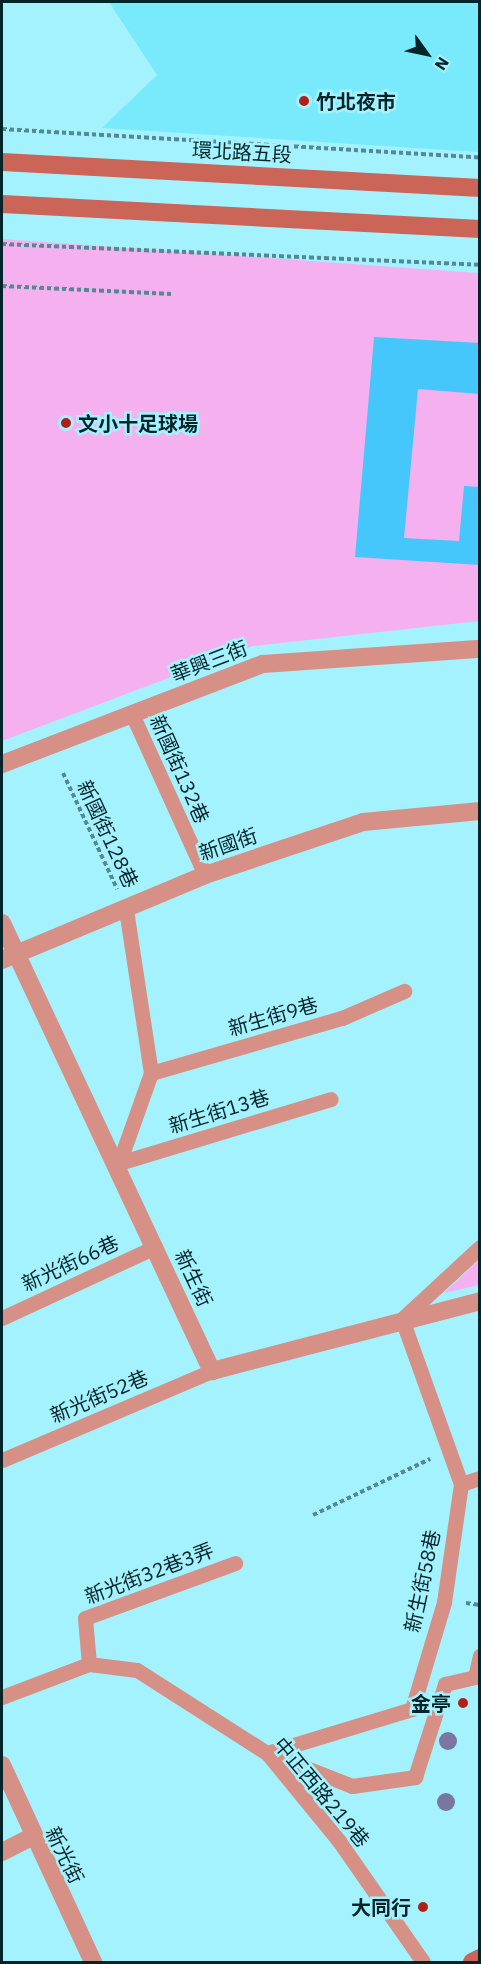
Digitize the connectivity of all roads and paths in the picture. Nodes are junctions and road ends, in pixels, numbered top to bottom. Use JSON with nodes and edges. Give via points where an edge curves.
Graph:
{"nodes":[{"id":1,"x":2,"y":129,"type":"edge"},
{"id":2,"x":480,"y":157,"type":"edge"},
{"id":3,"x":2,"y":162,"type":"edge"},
{"id":4,"x":480,"y":188,"type":"edge"},
{"id":5,"x":2,"y":204,"type":"edge"},
{"id":6,"x":480,"y":228,"type":"edge"},
{"id":7,"x":2,"y":244,"type":"edge"},
{"id":8,"x":480,"y":265,"type":"edge"},
{"id":9,"x":2,"y":286,"type":"edge"},
{"id":10,"x":172,"y":294,"type":"dead end"},
{"id":11,"x":480,"y":649,"type":"edge"},
{"id":12,"x":132,"y":714,"type":"junction"},
{"id":13,"x":2,"y":764,"type":"edge"},
{"id":14,"x":63,"y":773,"type":"dead end"},
{"id":15,"x":480,"y":812,"type":"edge"},
{"id":16,"x":205,"y":875,"type":"junction"},
{"id":17,"x":126,"y":909,"type":"junction"},
{"id":18,"x":2,"y":923,"type":"edge"},
{"id":19,"x":9,"y":957,"type":"edge"},
{"id":20,"x":404,"y":991,"type":"dead end"},
{"id":21,"x":151,"y":1073,"type":"junction"},
{"id":22,"x":331,"y":1099,"type":"dead end"},
{"id":23,"x":119,"y":1163,"type":"junction"},
{"id":24,"x":155,"y":1247,"type":"junction"},
{"id":25,"x":480,"y":1247,"type":"edge"},
{"id":26,"x":480,"y":1301,"type":"edge"},
{"id":27,"x":2,"y":1318,"type":"edge"},
{"id":28,"x":402,"y":1319,"type":"junction"},
{"id":29,"x":212,"y":1371,"type":"junction"},
{"id":30,"x":449,"y":1449,"type":"junction"},
{"id":31,"x":2,"y":1460,"type":"edge"},
{"id":32,"x":480,"y":1478,"type":"edge"},
{"id":33,"x":462,"y":1484,"type":"junction"},
{"id":34,"x":313,"y":1515,"type":"dead end"},
{"id":35,"x":235,"y":1563,"type":"dead end"},
{"id":36,"x":480,"y":1656,"type":"edge"},
{"id":37,"x":89,"y":1664,"type":"junction"},
{"id":38,"x":2,"y":1697,"type":"edge"},
{"id":39,"x":267,"y":1753,"type":"junction"},
{"id":40,"x":2,"y":1765,"type":"edge"},
{"id":41,"x":31,"y":1837,"type":"junction"},
{"id":42,"x":2,"y":1852,"type":"edge"},
{"id":43,"x":480,"y":1958,"type":"edge"},
{"id":44,"x":93,"y":1962,"type":"edge"},
{"id":45,"x":423,"y":1962,"type":"edge"},
{"id":46,"x":472,"y":1962,"type":"edge"}],
"edges":[{"from":1,"to":2,"type":"path"},
{"from":3,"to":4,"type":"street","name":"環北路五段"},
{"from":5,"to":6,"type":"street"},
{"from":7,"to":8,"type":"path"},
{"from":9,"to":10,"type":"path"},
{"from":11,"to":12,"type":"street","name":"華興三街","via":[[263,664]]},
{"from":12,"to":13,"type":"street","name":"華興三街"},
{"from":12,"to":16,"type":"lane","name":"新國街132巷"},
{"from":14,"to":17,"type":"path","name":"新國街128巷"},
{"from":15,"to":16,"type":"street","name":"新國街","via":[[363,822]]},
{"from":16,"to":17,"type":"street","name":"新國街"},
{"from":17,"to":19,"type":"street","name":"新國街"},
{"from":17,"to":21,"type":"lane"},
{"from":18,"to":19,"type":"street","name":"新生街"},
{"from":19,"to":23,"type":"street","name":"新生街"},
{"from":20,"to":21,"type":"lane","name":"新生街9巷","via":[[342,1018]]},
{"from":21,"to":23,"type":"lane"},
{"from":22,"to":23,"type":"lane","name":"新生街13巷"},
{"from":23,"to":24,"type":"street","name":"新生街"},
{"from":24,"to":27,"type":"lane","name":"新光街66巷"},
{"from":24,"to":29,"type":"street","name":"新生街"},
{"from":25,"to":28,"type":"lane"},
{"from":26,"to":28,"type":"street"},
{"from":28,"to":29,"type":"street"},
{"from":28,"to":30,"type":"lane","name":"新生街58巷"},
{"from":29,"to":31,"type":"lane","name":"新光街52巷"},
{"from":30,"to":33,"type":"lane","name":"新生街58巷"},
{"from":30,"to":34,"type":"path"},
{"from":32,"to":33,"type":"lane"},
{"from":33,"to":39,"type":"lane","name":"新生街58巷","via":[[444,1602],[412,1709]]},
{"from":35,"to":37,"type":"lane","name":"新光街32巷3弄","via":[[85,1618]]},
{"from":36,"to":39,"type":"lane","via":[[475,1677],[445,1684],[415,1777],[352,1786]]},
{"from":37,"to":38,"type":"lane"},
{"from":37,"to":39,"type":"lane","name":"中正西路219巷","via":[[137,1670]]},
{"from":39,"to":45,"type":"lane","name":"中正西路219巷","via":[[339,1840]]},
{"from":40,"to":41,"type":"street","name":"新光街"},
{"from":41,"to":42,"type":"street"},
{"from":41,"to":44,"type":"street","name":"新光街"},
{"from":43,"to":46,"type":"street"}]}
